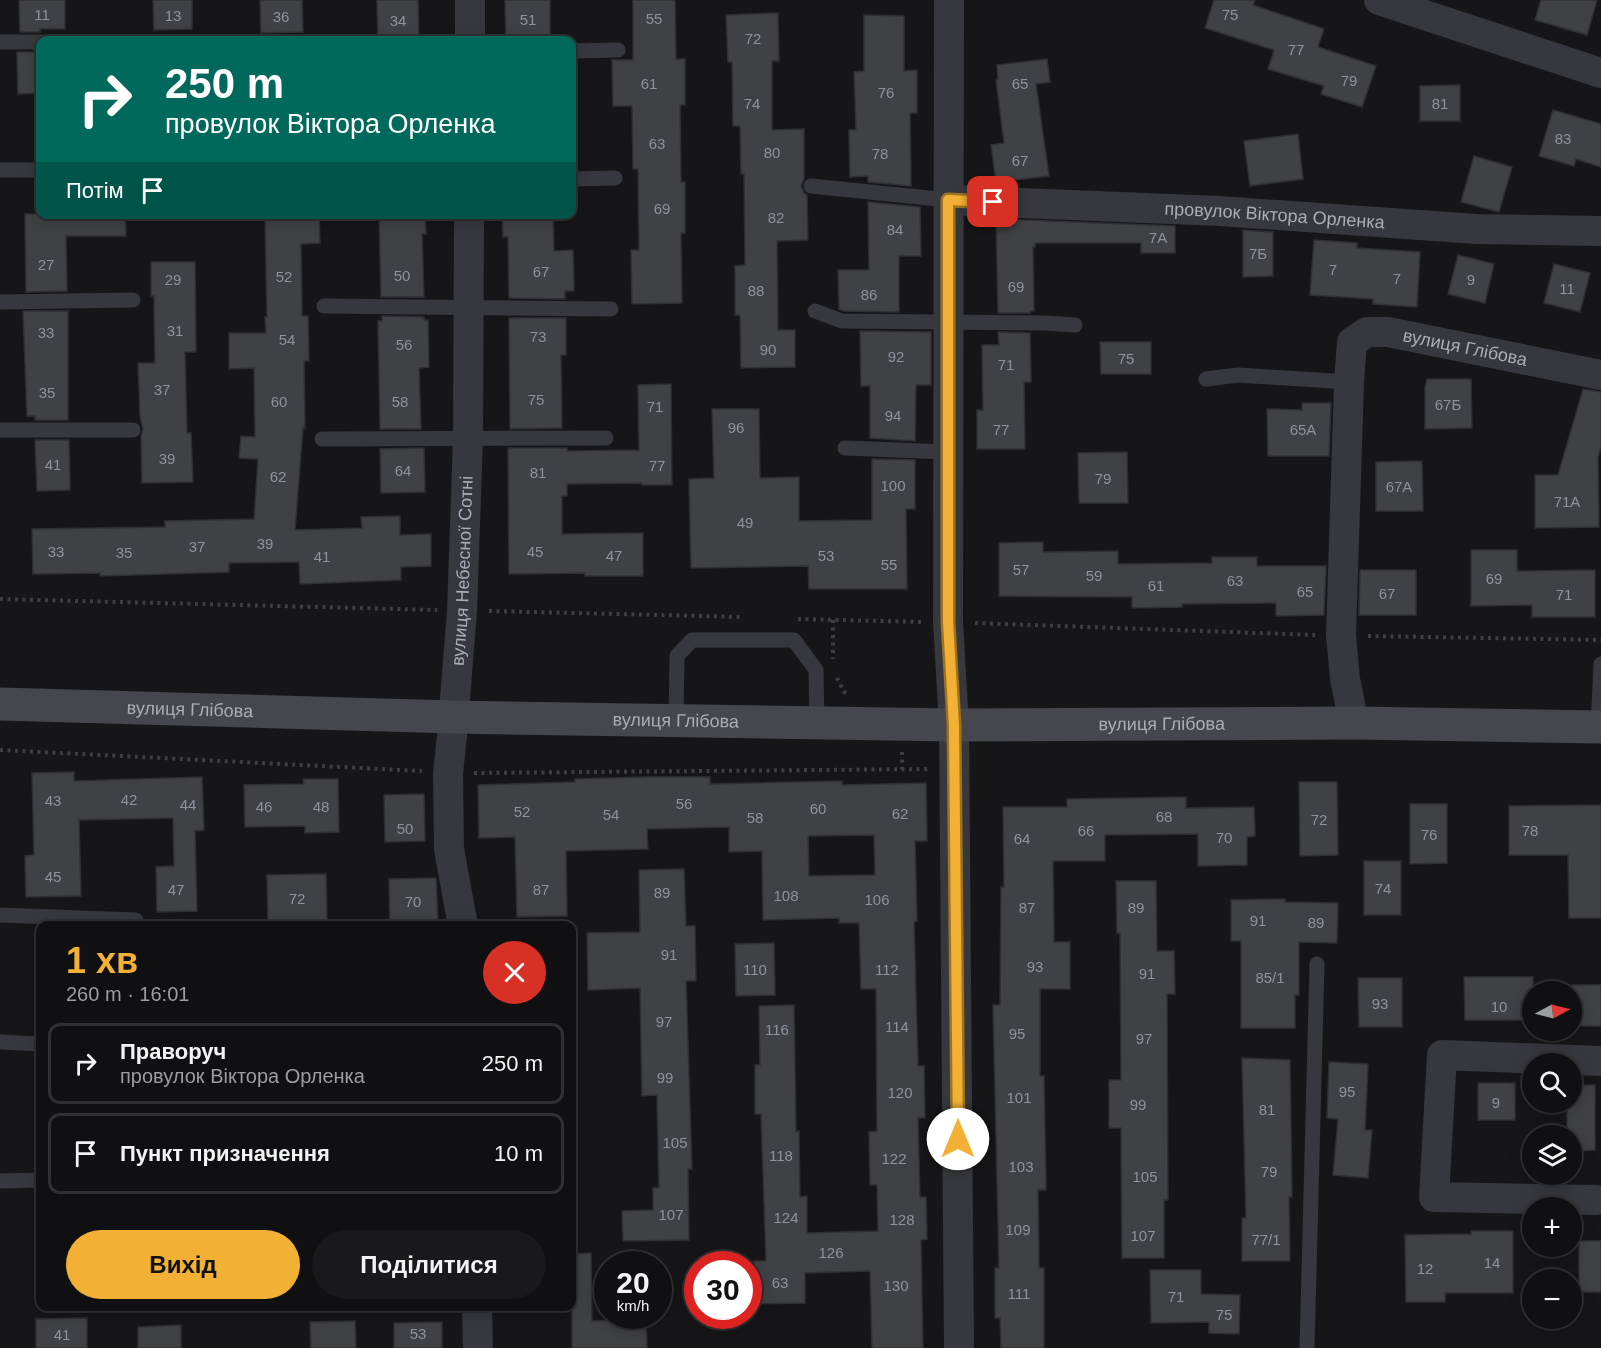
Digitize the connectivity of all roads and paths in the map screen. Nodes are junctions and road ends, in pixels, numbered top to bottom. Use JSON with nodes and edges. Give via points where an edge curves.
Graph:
{"nodes":[{"id":1,"x":470,"y":0,"type":"edge"},
{"id":2,"x":949,"y":0,"type":"edge"},
{"id":3,"x":1379,"y":0,"type":"edge"},
{"id":4,"x":470,"y":36,"type":"edge"},
{"id":5,"x":0,"y":42,"type":"edge"},
{"id":6,"x":36,"y":42,"type":"edge"},
{"id":7,"x":618,"y":50,"type":"dead end"},
{"id":8,"x":576,"y":51,"type":"edge"},
{"id":9,"x":1601,"y":73,"type":"edge"},
{"id":10,"x":0,"y":170,"type":"edge"},
{"id":11,"x":36,"y":170,"type":"edge"},
{"id":12,"x":615,"y":178,"type":"dead end"},
{"id":13,"x":576,"y":179,"type":"edge"},
{"id":14,"x":811,"y":186,"type":"dead end"},
{"id":15,"x":948,"y":200,"type":"junction"},
{"id":16,"x":469,"y":219,"type":"edge"},
{"id":17,"x":1601,"y":231,"type":"edge"},
{"id":18,"x":133,"y":300,"type":"dead end"},
{"id":19,"x":0,"y":302,"type":"edge"},
{"id":20,"x":324,"y":306,"type":"dead end"},
{"id":21,"x":469,"y":307,"type":"junction"},
{"id":22,"x":611,"y":309,"type":"dead end"},
{"id":23,"x":814,"y":311,"type":"dead end"},
{"id":24,"x":948,"y":323,"type":"junction"},
{"id":25,"x":1075,"y":325,"type":"dead end"},
{"id":26,"x":1601,"y":375,"type":"edge"},
{"id":27,"x":1206,"y":380,"type":"dead end"},
{"id":28,"x":1349,"y":382,"type":"junction"},
{"id":29,"x":0,"y":430,"type":"edge"},
{"id":30,"x":133,"y":430,"type":"dead end"},
{"id":31,"x":468,"y":438,"type":"junction"},
{"id":32,"x":606,"y":438,"type":"dead end"},
{"id":33,"x":322,"y":439,"type":"dead end"},
{"id":34,"x":845,"y":448,"type":"dead end"},
{"id":35,"x":948,"y":452,"type":"junction"},
{"id":36,"x":833,"y":620,"type":"dead end"},
{"id":37,"x":834,"y":663,"type":"dead end"},
{"id":38,"x":1601,"y":664,"type":"edge"},
{"id":39,"x":836,"y":671,"type":"dead end"},
{"id":40,"x":854,"y":696,"type":"dead end"},
{"id":41,"x":0,"y":704,"type":"edge"},
{"id":42,"x":453,"y":717,"type":"junction"},
{"id":43,"x":676,"y":720,"type":"junction"},
{"id":44,"x":817,"y":723,"type":"junction"},
{"id":45,"x":1354,"y":723,"type":"junction"},
{"id":46,"x":954,"y":725,"type":"junction"},
{"id":47,"x":1600,"y":727,"type":"edge"},
{"id":48,"x":902,"y":750,"type":"dead end"},
{"id":49,"x":903,"y":769,"type":"dead end"},
{"id":50,"x":0,"y":915,"type":"edge"},
{"id":51,"x":136,"y":920,"type":"dead end"},
{"id":52,"x":462,"y":921,"type":"edge"},
{"id":53,"x":1317,"y":964,"type":"dead end"},
{"id":54,"x":0,"y":1042,"type":"edge"},
{"id":55,"x":36,"y":1044,"type":"edge"},
{"id":56,"x":1601,"y":1061,"type":"edge"},
{"id":57,"x":36,"y":1180,"type":"edge"},
{"id":58,"x":0,"y":1181,"type":"edge"},
{"id":59,"x":1596,"y":1200,"type":"dead end"},
{"id":60,"x":477,"y":1311,"type":"edge"},
{"id":61,"x":478,"y":1348,"type":"edge"},
{"id":62,"x":959,"y":1348,"type":"edge"},
{"id":63,"x":1307,"y":1348,"type":"edge"}],
"edges":[{"from":1,"to":4,"type":"street"},
{"from":2,"to":15,"type":"street"},
{"from":3,"to":9,"type":"street"},
{"from":5,"to":6,"type":"lane"},
{"from":7,"to":8,"type":"lane"},
{"from":10,"to":11,"type":"lane"},
{"from":12,"to":13,"type":"lane"},
{"from":14,"to":15,"type":"lane"},
{"from":15,"to":17,"type":"street","name":"провулок Віктора Орленка","via":[[1219,211],[1477,229]]},
{"from":15,"to":24,"type":"street"},
{"from":16,"to":21,"type":"street","name":"вулиця Небесної Сотні"},
{"from":18,"to":19,"type":"lane"},
{"from":20,"to":21,"type":"lane"},
{"from":21,"to":22,"type":"lane"},
{"from":21,"to":31,"type":"street","name":"вулиця Небесної Сотні"},
{"from":23,"to":24,"type":"lane","via":[[842,321]]},
{"from":24,"to":25,"type":"lane"},
{"from":24,"to":35,"type":"street"},
{"from":26,"to":28,"type":"street","name":"вулиця Глібова","via":[[1388,332],[1367,332],[1352,342]]},
{"from":27,"to":28,"type":"lane","via":[[1238,375]]},
{"from":28,"to":45,"type":"street","name":"вулиця Глібова","via":[[1341,635]]},
{"from":29,"to":30,"type":"lane"},
{"from":31,"to":32,"type":"lane"},
{"from":31,"to":33,"type":"lane"},
{"from":31,"to":42,"type":"street","name":"вулиця Небесної Сотні","via":[[462,611]]},
{"from":34,"to":35,"type":"lane"},
{"from":35,"to":46,"type":"street","via":[[948,622]]},
{"from":36,"to":37,"type":"path"},
{"from":38,"to":47,"type":"lane"},
{"from":39,"to":40,"type":"path","via":[[844,692]]},
{"from":41,"to":42,"type":"main road","name":"вулиця Глібова"},
{"from":42,"to":43,"type":"main road","name":"вулиця Глібова"},
{"from":42,"to":52,"type":"street","name":"вулиця Небесної Сотні","via":[[448,773],[449,849]]},
{"from":43,"to":44,"type":"main road","name":"вулиця Глібова"},
{"from":43,"to":44,"type":"lane","via":[[677,657],[692,640],[794,640],[816,670]]},
{"from":44,"to":46,"type":"main road","name":"вулиця Глібова"},
{"from":45,"to":46,"type":"main road","name":"вулиця Глібова"},
{"from":45,"to":47,"type":"main road","name":"вулиця Глібова"},
{"from":46,"to":62,"type":"street"},
{"from":48,"to":49,"type":"path"},
{"from":50,"to":51,"type":"lane"},
{"from":53,"to":63,"type":"lane"},
{"from":54,"to":55,"type":"lane"},
{"from":56,"to":59,"type":"street","via":[[1442,1055],[1434,1197]]},
{"from":57,"to":58,"type":"lane"},
{"from":60,"to":61,"type":"street"}]}
